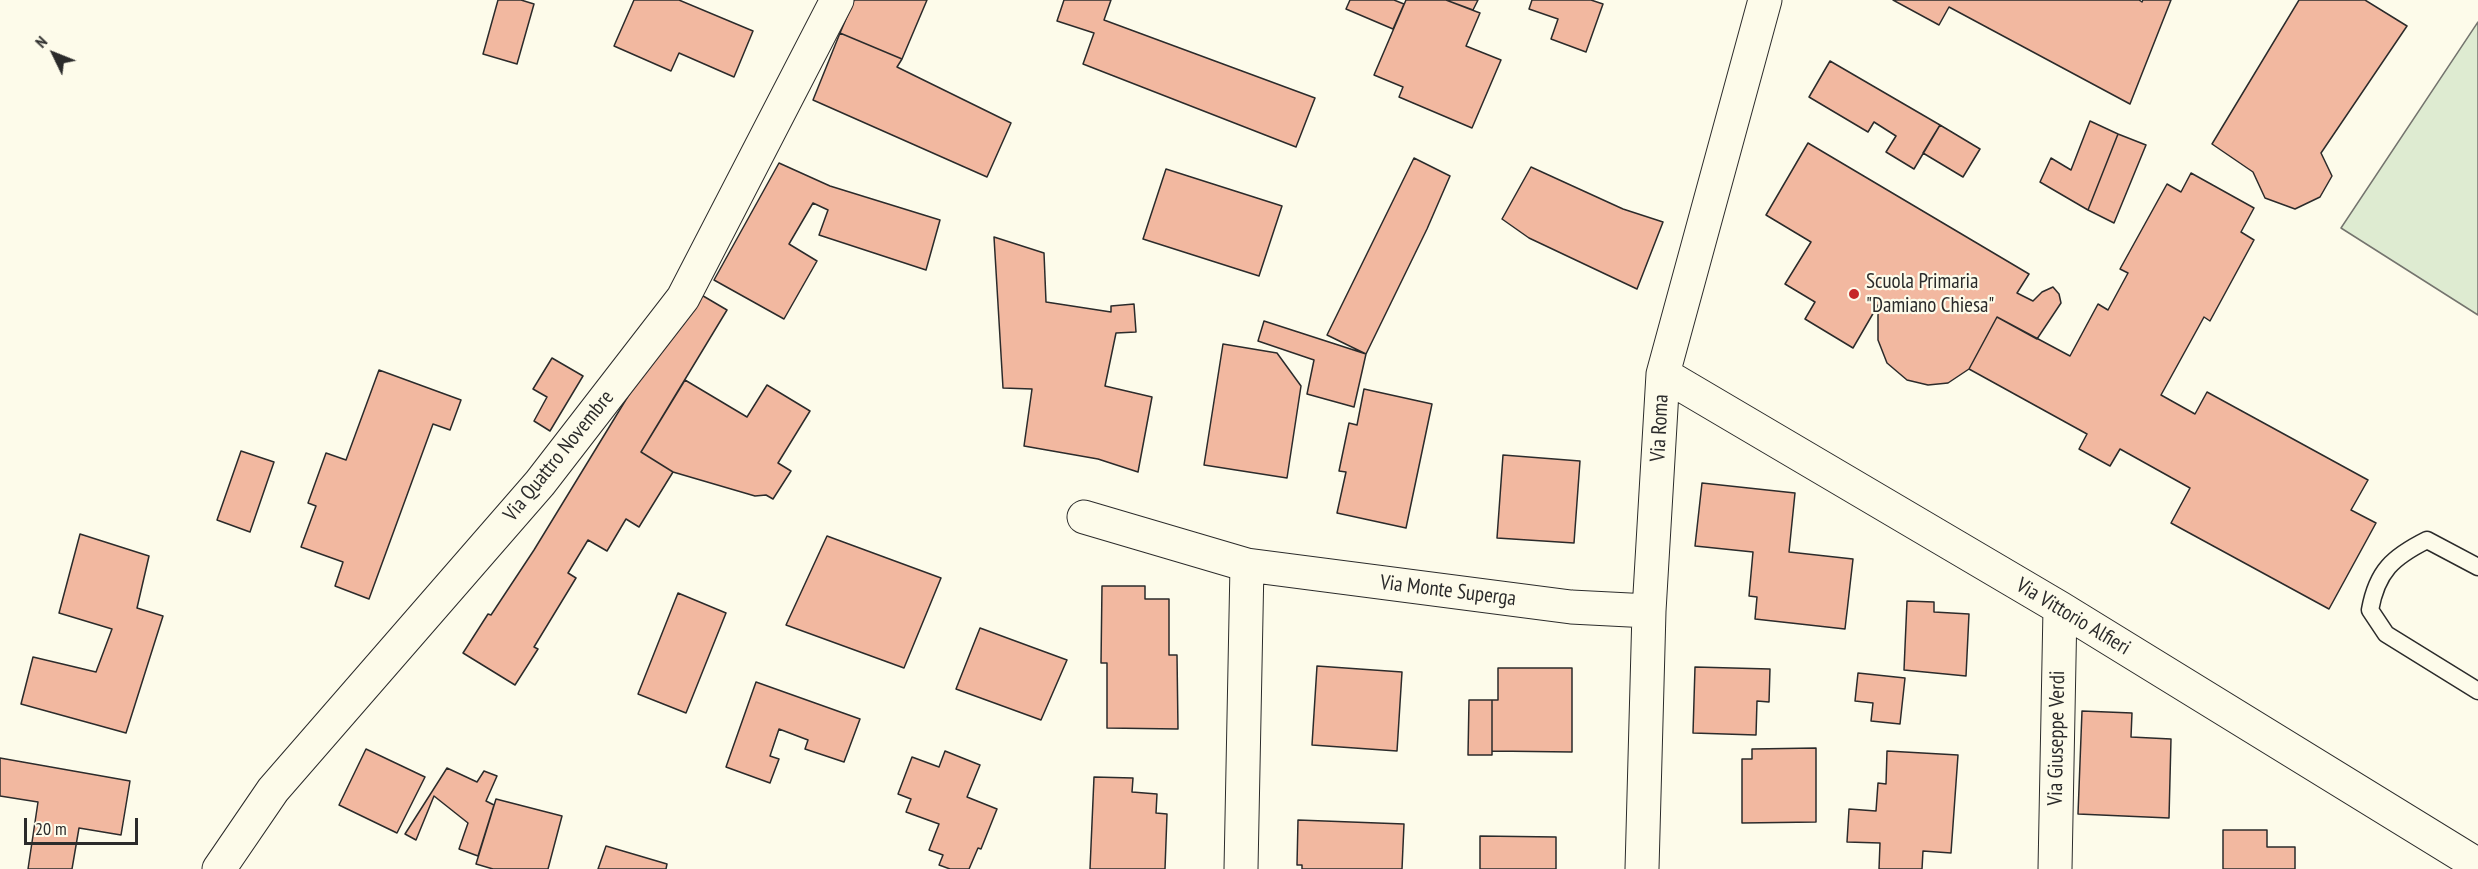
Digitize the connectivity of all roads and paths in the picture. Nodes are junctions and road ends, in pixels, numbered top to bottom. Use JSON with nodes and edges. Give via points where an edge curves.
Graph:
{"nodes":[{"id":1,"x":837,"y":0,"type":"edge"},
{"id":2,"x":1765,"y":0,"type":"edge"},
{"id":3,"x":1663,"y":374,"type":"junction"},
{"id":4,"x":1084,"y":517,"type":"dead end"},
{"id":5,"x":1247,"y":565,"type":"junction"},
{"id":6,"x":2478,"y":567,"type":"edge"},
{"id":7,"x":2060,"y":608,"type":"junction"},
{"id":8,"x":1649,"y":611,"type":"junction"},
{"id":9,"x":2478,"y":691,"type":"edge"},
{"id":10,"x":2478,"y":865,"type":"edge"},
{"id":11,"x":219,"y":869,"type":"edge"},
{"id":12,"x":1241,"y":869,"type":"edge"},
{"id":13,"x":1642,"y":869,"type":"edge"},
{"id":14,"x":2055,"y":869,"type":"edge"}],
"edges":[{"from":1,"to":11,"type":"street","name":"Via Quattro Novembre","via":[[683,298],[540,483],[273,790]]},
{"from":2,"to":3,"type":"street","name":"Via Roma"},
{"from":3,"to":7,"type":"street","name":"Via Vittorio Alfieri"},
{"from":3,"to":8,"type":"street","name":"Via Roma"},
{"from":4,"to":5,"type":"street","name":"Via Monte Superga"},
{"from":5,"to":8,"type":"street","name":"Via Monte Superga","via":[[1571,607]]},
{"from":5,"to":12,"type":"street"},
{"from":6,"to":9,"type":"lane","via":[[2427,540],[2402,553],[2379,578],[2370,610],[2386,634]]},
{"from":7,"to":10,"type":"street","name":"Via Vittorio Alfieri"},
{"from":7,"to":14,"type":"street","name":"Via Giuseppe Verdi"},
{"from":8,"to":13,"type":"street","name":"Via Roma"}]}
